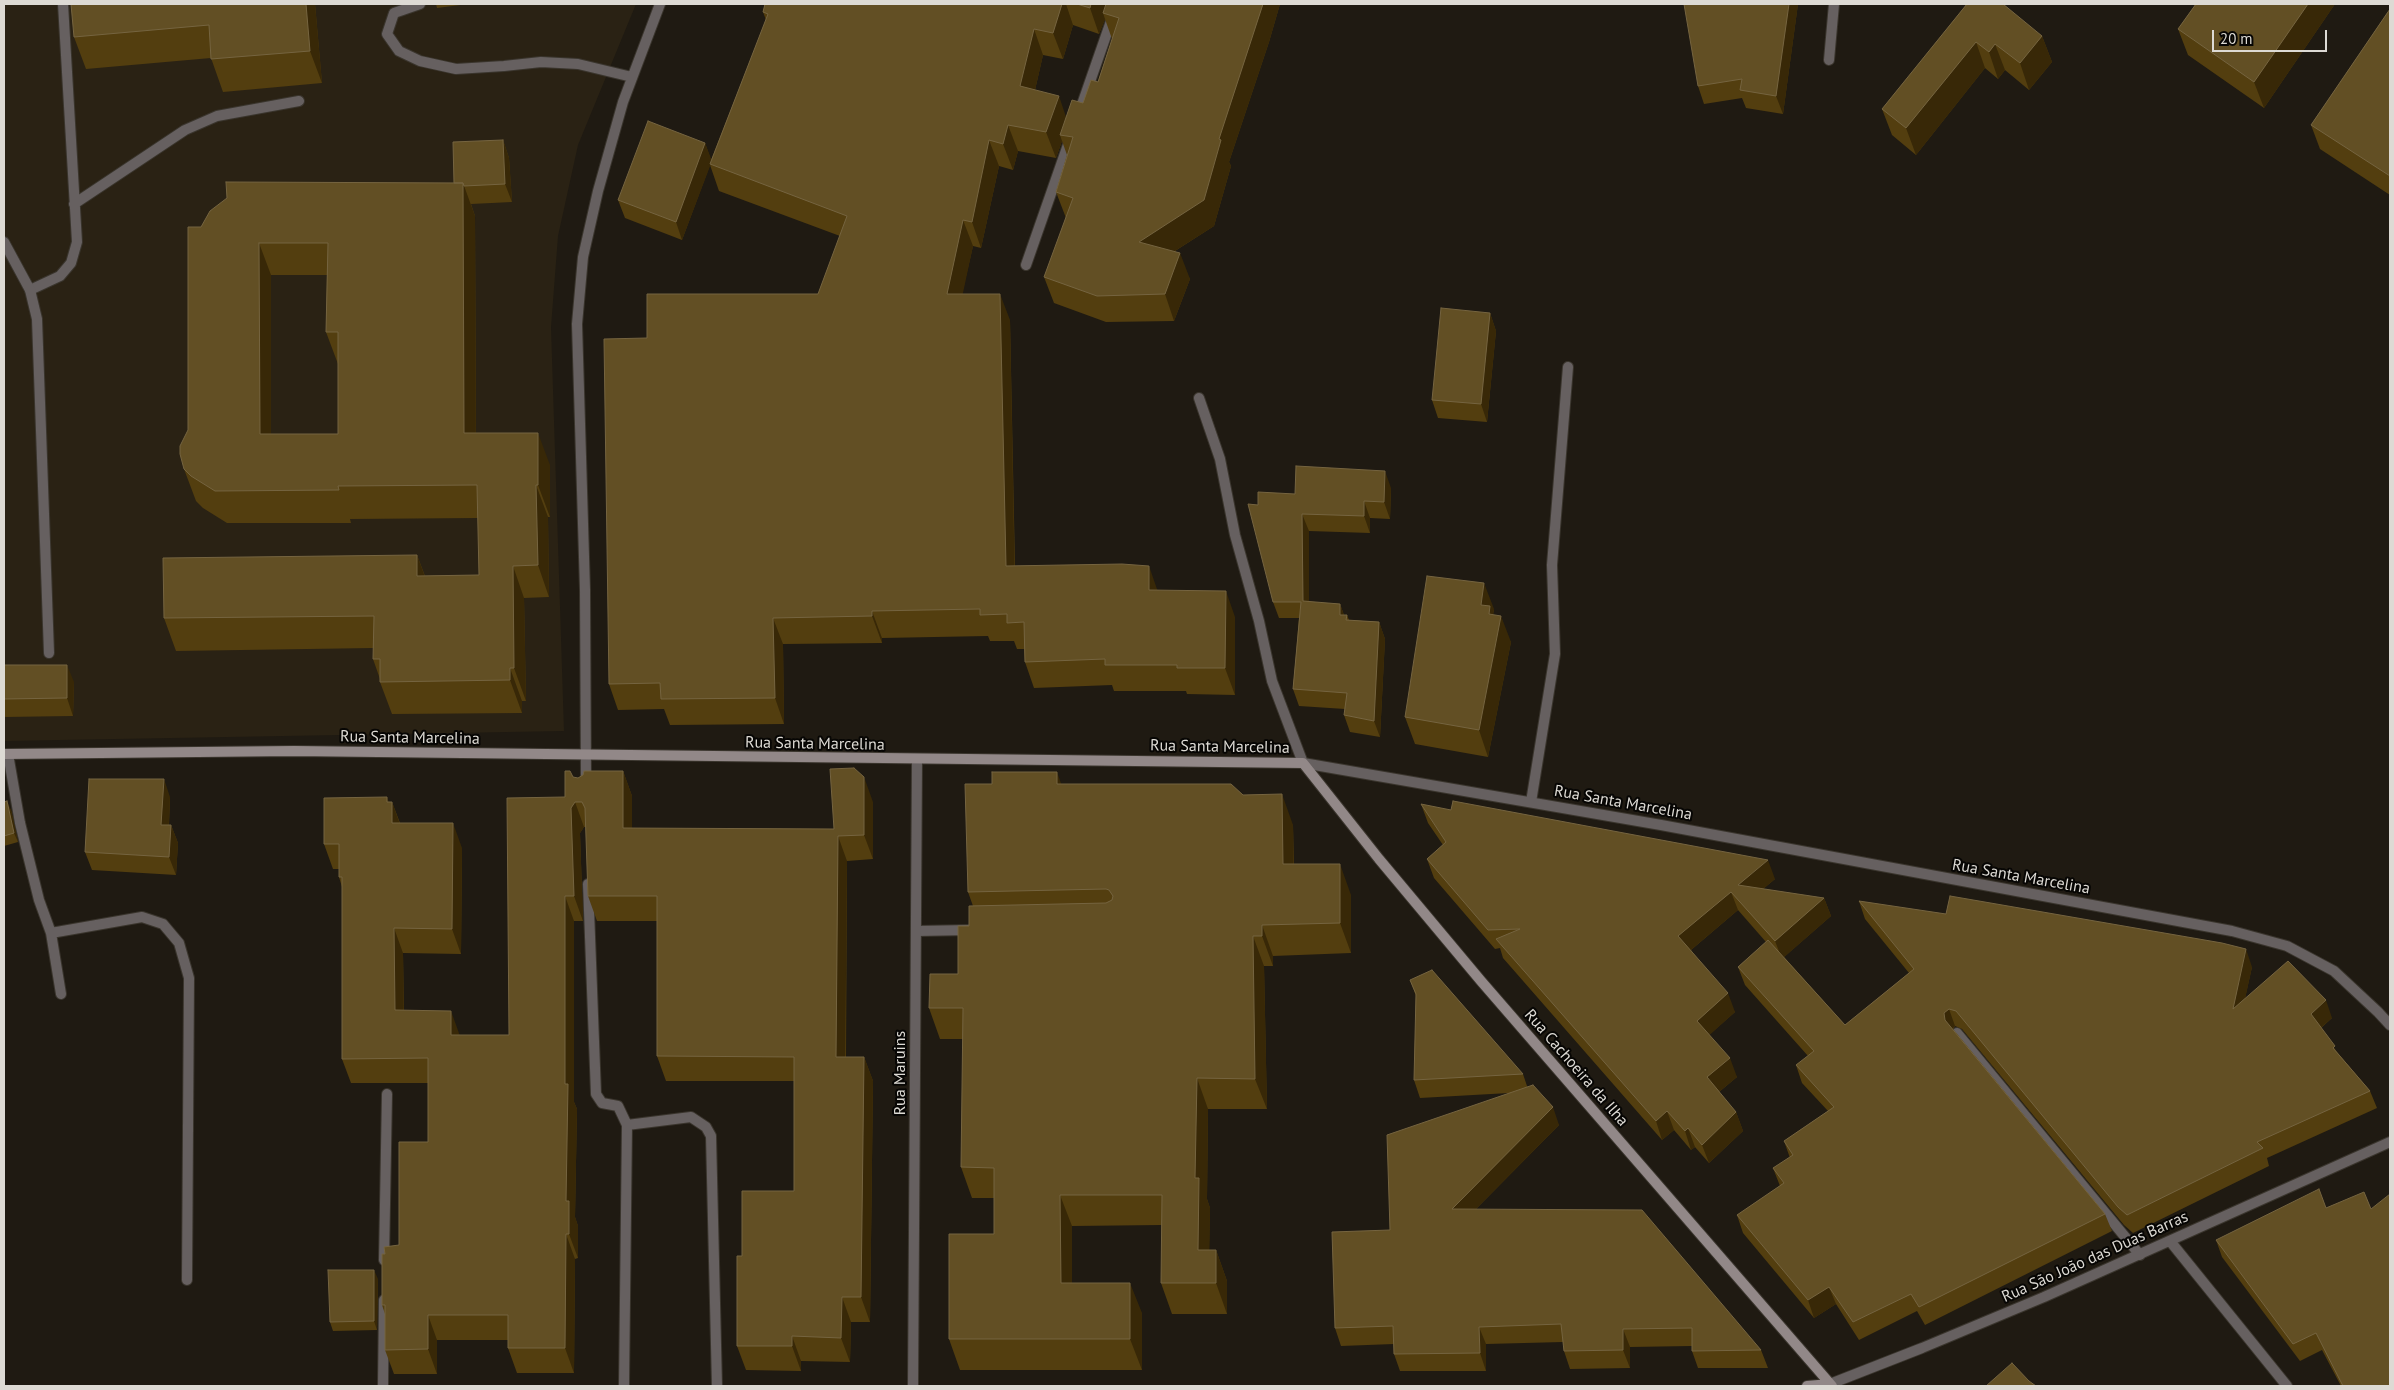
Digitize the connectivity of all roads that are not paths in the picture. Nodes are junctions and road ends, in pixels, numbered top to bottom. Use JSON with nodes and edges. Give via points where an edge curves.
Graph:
{"nodes":[{"id":1,"x":63,"y":4,"type":"edge"},
{"id":2,"x":420,"y":4,"type":"edge"},
{"id":3,"x":660,"y":4,"type":"edge"},
{"id":4,"x":1117,"y":4,"type":"edge"},
{"id":5,"x":1834,"y":4,"type":"edge"},
{"id":6,"x":1829,"y":60,"type":"dead end"},
{"id":7,"x":632,"y":77,"type":"junction"},
{"id":8,"x":299,"y":102,"type":"dead end"},
{"id":9,"x":74,"y":204,"type":"junction"},
{"id":10,"x":4,"y":242,"type":"edge"},
{"id":11,"x":1026,"y":265,"type":"dead end"},
{"id":12,"x":30,"y":290,"type":"junction"},
{"id":13,"x":1568,"y":367,"type":"dead end"},
{"id":14,"x":1199,"y":398,"type":"dead end"},
{"id":15,"x":49,"y":653,"type":"dead end"},
{"id":16,"x":6,"y":754,"type":"edge"},
{"id":17,"x":586,"y":756,"type":"junction"},
{"id":18,"x":917,"y":760,"type":"junction"},
{"id":19,"x":1303,"y":763,"type":"junction"},
{"id":20,"x":586,"y":796,"type":"edge"},
{"id":21,"x":1531,"y":802,"type":"junction"},
{"id":22,"x":587,"y":875,"type":"edge"},
{"id":23,"x":983,"y":930,"type":"edge"},
{"id":24,"x":916,"y":931,"type":"junction"},
{"id":25,"x":51,"y":933,"type":"junction"},
{"id":26,"x":61,"y":994,"type":"dead end"},
{"id":27,"x":2390,"y":1026,"type":"edge"},
{"id":28,"x":1957,"y":1033,"type":"edge"},
{"id":29,"x":387,"y":1094,"type":"dead end"},
{"id":30,"x":627,"y":1125,"type":"junction"},
{"id":31,"x":2390,"y":1142,"type":"edge"},
{"id":32,"x":2170,"y":1241,"type":"junction"},
{"id":33,"x":2140,"y":1255,"type":"junction"},
{"id":34,"x":384,"y":1269,"type":"edge"},
{"id":35,"x":187,"y":1280,"type":"dead end"},
{"id":36,"x":384,"y":1289,"type":"edge"},
{"id":37,"x":1831,"y":1385,"type":"edge"},
{"id":38,"x":383,"y":1386,"type":"edge"},
{"id":39,"x":624,"y":1386,"type":"edge"},
{"id":40,"x":717,"y":1386,"type":"edge"},
{"id":41,"x":913,"y":1386,"type":"edge"},
{"id":42,"x":1807,"y":1386,"type":"edge"},
{"id":43,"x":2287,"y":1386,"type":"edge"}],
"edges":[{"from":1,"to":9,"type":"street"},
{"from":2,"to":7,"type":"street","via":[[394,13],[387,34],[399,51],[420,61],[456,69],[542,62],[578,64]]},
{"from":3,"to":7,"type":"street"},
{"from":4,"to":11,"type":"street"},
{"from":5,"to":6,"type":"street"},
{"from":7,"to":17,"type":"street","via":[[598,192],[584,257],[577,324]]},
{"from":8,"to":9,"type":"street","via":[[217,116],[185,130]]},
{"from":9,"to":12,"type":"street","via":[[77,242],[71,263],[60,276]]},
{"from":10,"to":12,"type":"street"},
{"from":12,"to":15,"type":"street","via":[[37,319]]},
{"from":13,"to":21,"type":"street","via":[[1552,565],[1555,654]]},
{"from":14,"to":19,"type":"street","via":[[1220,459],[1235,535],[1272,681]]},
{"from":16,"to":17,"type":"street","name":"Rua Santa Marcelina","via":[[294,751]]},
{"from":16,"to":25,"type":"street","via":[[39,900]]},
{"from":17,"to":18,"type":"street","name":"Rua Santa Marcelina"},
{"from":17,"to":20,"type":"street"},
{"from":18,"to":19,"type":"street","name":"Rua Santa Marcelina"},
{"from":18,"to":24,"type":"street","name":"Rua Maruins"},
{"from":19,"to":21,"type":"street","name":"Rua Santa Marcelina"},
{"from":19,"to":37,"type":"street","name":"Rua Cachoeira da Ilha","via":[[1481,981]]},
{"from":21,"to":27,"type":"street","name":"Rua Santa Marcelina","via":[[2232,931],[2287,946],[2334,971]]},
{"from":22,"to":30,"type":"street","via":[[596,1094],[602,1104],[618,1106]]},
{"from":23,"to":24,"type":"street"},
{"from":24,"to":41,"type":"street","name":"Rua Maruins"},
{"from":25,"to":26,"type":"street"},
{"from":25,"to":35,"type":"street","via":[[142,917],[163,924],[179,943],[189,978]]},
{"from":28,"to":33,"type":"street"},
{"from":29,"to":34,"type":"street"},
{"from":30,"to":39,"type":"street"},
{"from":30,"to":40,"type":"street","via":[[691,1117],[706,1127],[711,1136]]},
{"from":31,"to":32,"type":"street","name":"Rua São João das Duas Barras"},
{"from":32,"to":33,"type":"street","name":"Rua São João das Duas Barras"},
{"from":32,"to":43,"type":"street"},
{"from":33,"to":37,"type":"street","name":"Rua São João das Duas Barras"},
{"from":36,"to":38,"type":"street"},
{"from":37,"to":42,"type":"street","name":"Rua São João das Duas Barras"}]}
